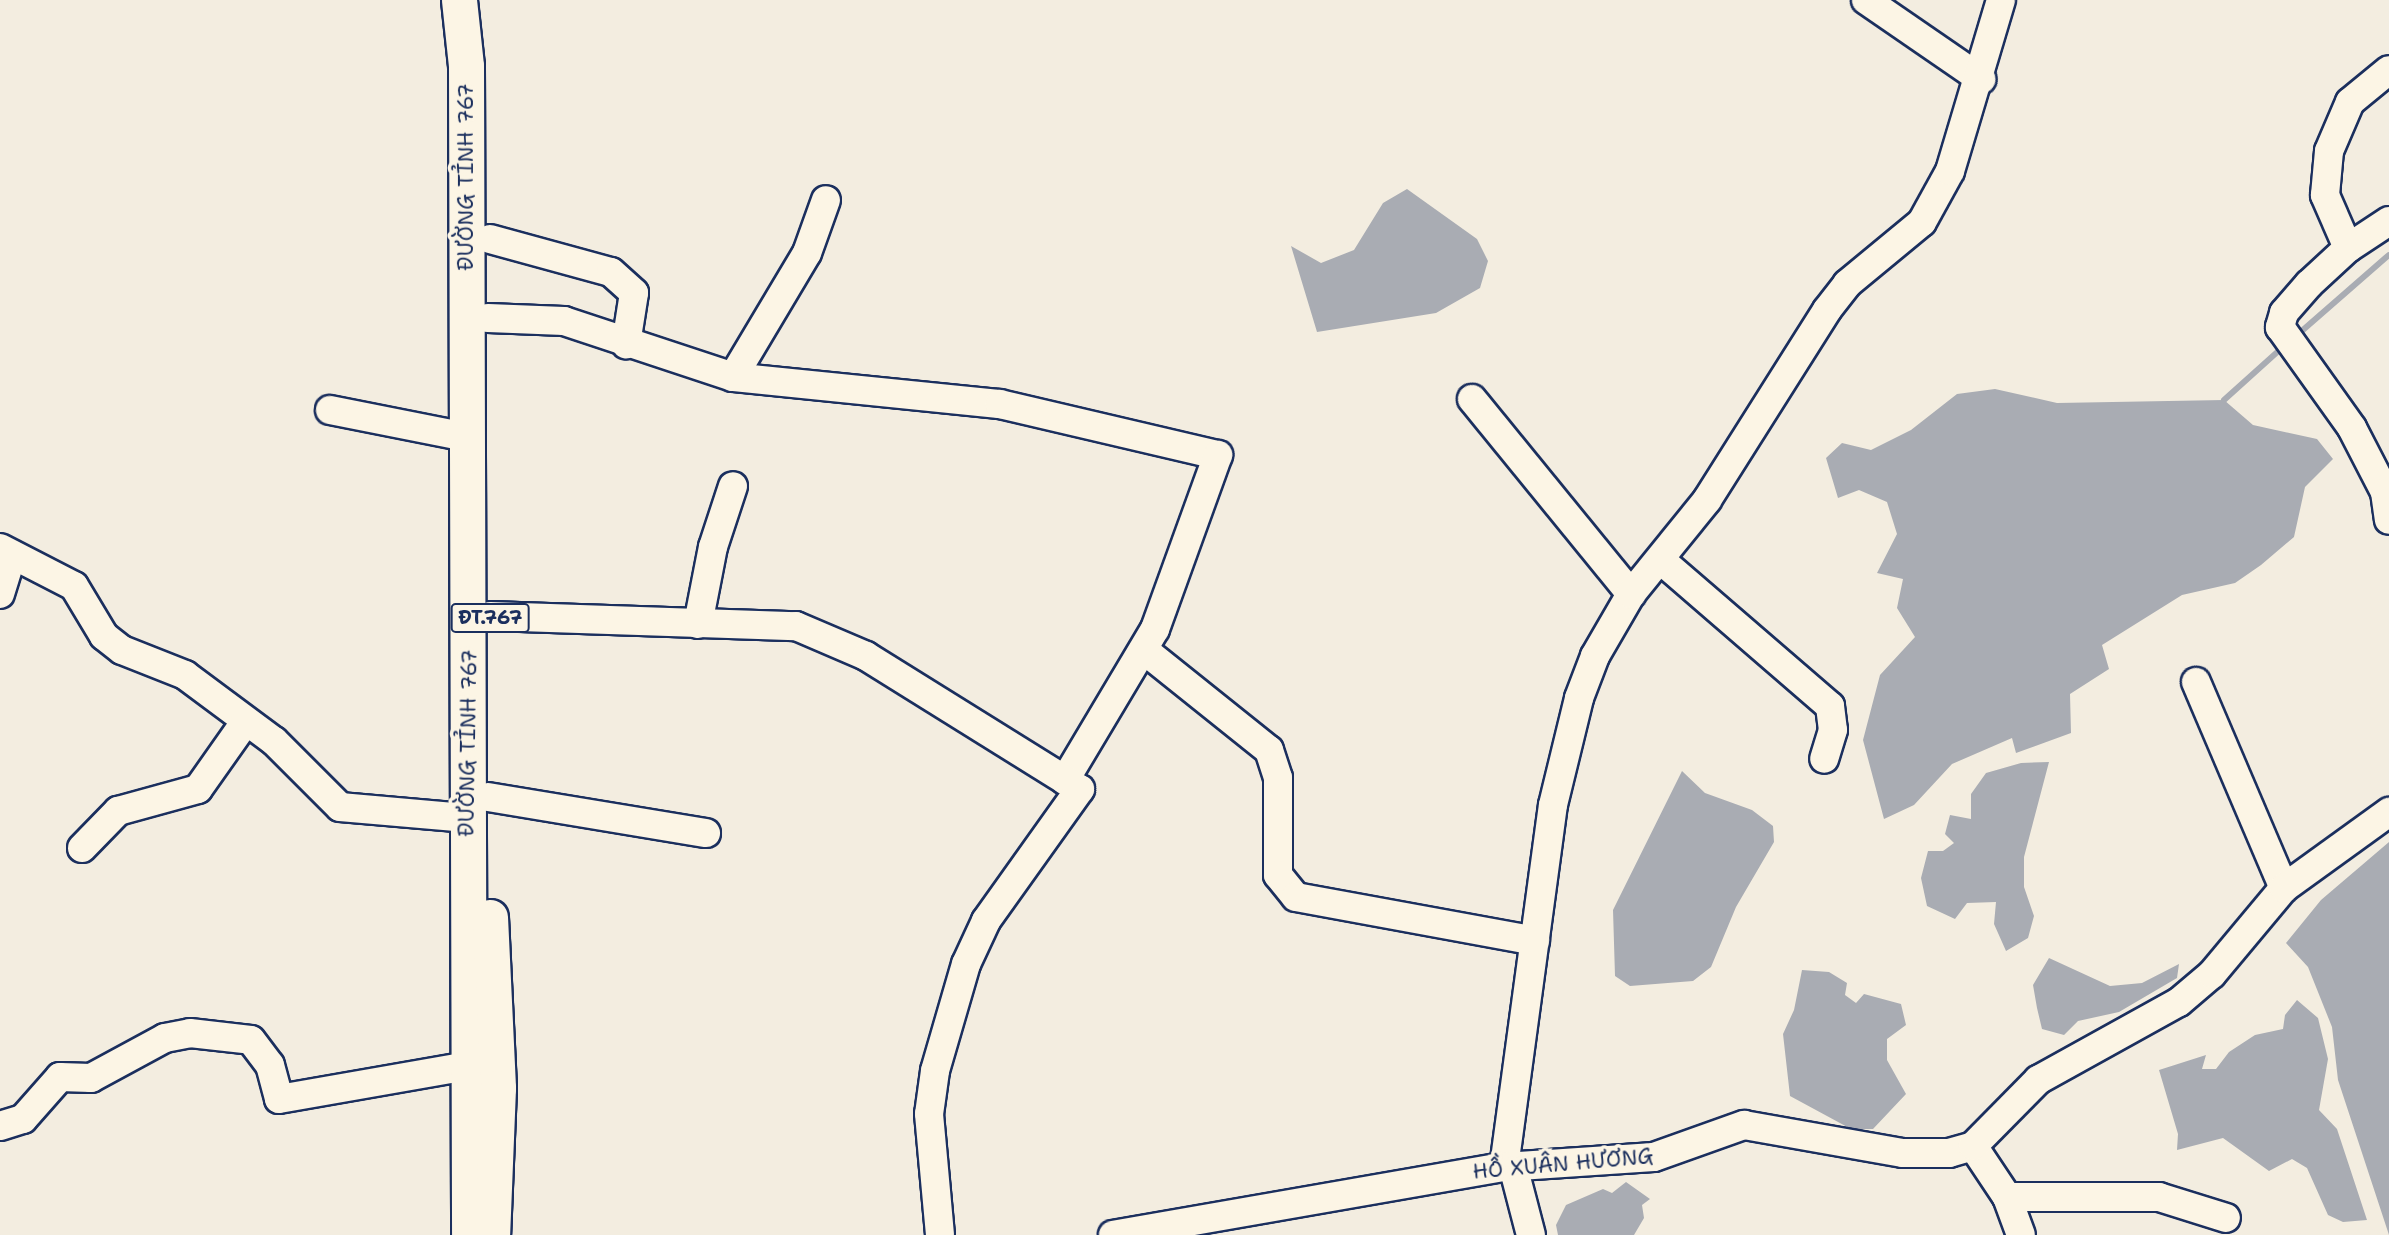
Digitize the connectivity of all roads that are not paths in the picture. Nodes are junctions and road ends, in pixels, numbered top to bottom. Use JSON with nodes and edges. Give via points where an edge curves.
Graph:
{"nodes":[{"id":1,"x":459,"y":0,"type":"edge"},
{"id":2,"x":482,"y":0,"type":"edge"},
{"id":3,"x":1866,"y":0,"type":"edge"},
{"id":4,"x":2001,"y":0,"type":"edge"},
{"id":5,"x":2389,"y":70,"type":"edge"},
{"id":6,"x":1981,"y":79,"type":"junction"},
{"id":7,"x":826,"y":200,"type":"dead end"},
{"id":8,"x":2389,"y":222,"type":"edge"},
{"id":9,"x":490,"y":239,"type":"junction"},
{"id":10,"x":2348,"y":248,"type":"junction"},
{"id":11,"x":488,"y":318,"type":"junction"},
{"id":12,"x":626,"y":344,"type":"junction"},
{"id":13,"x":733,"y":377,"type":"junction"},
{"id":14,"x":1472,"y":399,"type":"dead end"},
{"id":15,"x":330,"y":410,"type":"dead end"},
{"id":16,"x":466,"y":437,"type":"junction"},
{"id":17,"x":733,"y":486,"type":"dead end"},
{"id":18,"x":2389,"y":520,"type":"edge"},
{"id":19,"x":6,"y":552,"type":"edge"},
{"id":20,"x":1662,"y":561,"type":"junction"},
{"id":21,"x":0,"y":594,"type":"edge"},
{"id":22,"x":1631,"y":594,"type":"junction"},
{"id":23,"x":490,"y":616,"type":"junction"},
{"id":24,"x":698,"y":624,"type":"junction"},
{"id":25,"x":1144,"y":650,"type":"junction"},
{"id":26,"x":2196,"y":682,"type":"dead end"},
{"id":27,"x":246,"y":721,"type":"junction"},
{"id":28,"x":1824,"y":760,"type":"dead end"},
{"id":29,"x":1065,"y":780,"type":"junction"},
{"id":30,"x":477,"y":808,"type":"junction"},
{"id":31,"x":2389,"y":812,"type":"edge"},
{"id":32,"x":706,"y":833,"type":"dead end"},
{"id":33,"x":82,"y":848,"type":"dead end"},
{"id":34,"x":477,"y":872,"type":"junction"},
{"id":35,"x":2284,"y":888,"type":"junction"},
{"id":36,"x":1535,"y":940,"type":"junction"},
{"id":37,"x":469,"y":1066,"type":"junction"},
{"id":38,"x":0,"y":1126,"type":"edge"},
{"id":39,"x":1973,"y":1146,"type":"junction"},
{"id":40,"x":1509,"y":1166,"type":"junction"},
{"id":41,"x":2007,"y":1197,"type":"junction"},
{"id":42,"x":2226,"y":1218,"type":"dead end"},
{"id":43,"x":468,"y":1235,"type":"edge"},
{"id":44,"x":492,"y":1235,"type":"edge"},
{"id":45,"x":940,"y":1235,"type":"edge"},
{"id":46,"x":1113,"y":1235,"type":"edge"},
{"id":47,"x":1531,"y":1235,"type":"edge"},
{"id":48,"x":2021,"y":1235,"type":"edge"}],
"edges":[{"from":1,"to":16,"type":"main road","name":"ĐƯỜNG TỈNH 767","number":"ĐT.767","via":[[466,66]]},
{"from":2,"to":9,"type":"main road","name":"ĐƯỜNG TỈNH 767","number":"ĐT.767"},
{"from":3,"to":6,"type":"street"},
{"from":4,"to":6,"type":"street"},
{"from":5,"to":10,"type":"street","via":[[2350,102],[2329,151],[2325,195]]},
{"from":6,"to":20,"type":"street","via":[[1951,171],[1922,222],[1847,284],[1827,310]]},
{"from":7,"to":13,"type":"street","via":[[807,253]]},
{"from":8,"to":10,"type":"street"},
{"from":9,"to":11,"type":"main road","name":"ĐƯỜNG TỈNH 767","number":"ĐT.767"},
{"from":9,"to":12,"type":"street","via":[[611,272],[634,293]]},
{"from":10,"to":18,"type":"street","via":[[2284,313],[2290,342],[2368,455],[2385,492]]},
{"from":11,"to":12,"type":"street","via":[[564,321]]},
{"from":11,"to":23,"type":"main road","name":"ĐƯỜNG TỈNH 767","number":"ĐT.767"},
{"from":12,"to":13,"type":"street"},
{"from":13,"to":25,"type":"street","via":[[1000,404],[1212,450],[1219,462]]},
{"from":14,"to":22,"type":"street"},
{"from":15,"to":16,"type":"street"},
{"from":16,"to":30,"type":"main road","name":"ĐƯỜNG TỈNH 767","number":"ĐT.767"},
{"from":17,"to":24,"type":"street","via":[[713,547]]},
{"from":19,"to":21,"type":"street"},
{"from":19,"to":27,"type":"street","via":[[74,586],[104,636],[122,650],[185,675]]},
{"from":20,"to":22,"type":"street"},
{"from":20,"to":28,"type":"street","via":[[1830,706],[1833,730]]},
{"from":22,"to":36,"type":"street","via":[[1579,698],[1553,805]]},
{"from":23,"to":24,"type":"street"},
{"from":23,"to":30,"type":"main road","name":"ĐƯỜNG TỈNH 767","number":"ĐT.767"},
{"from":24,"to":29,"type":"street","via":[[796,626],[830,636]]},
{"from":25,"to":29,"type":"street"},
{"from":25,"to":36,"type":"street","via":[[1269,750],[1278,778],[1278,875],[1296,897]]},
{"from":26,"to":35,"type":"street"},
{"from":27,"to":30,"type":"street","via":[[340,807]]},
{"from":27,"to":33,"type":"street","via":[[198,789],[118,811]]},
{"from":29,"to":45,"type":"street","via":[[1080,789],[986,921],[966,964],[942,1045],[929,1114]]},
{"from":30,"to":32,"type":"street"},
{"from":30,"to":34,"type":"main road","name":"ĐƯỜNG TỈNH 767","number":"ĐT.767"},
{"from":31,"to":35,"type":"street"},
{"from":34,"to":37,"type":"main road","name":"ĐƯỜNG TỈNH 767","number":"ĐT.767"},
{"from":34,"to":44,"type":"main road","name":"ĐƯỜNG TỈNH 767","number":"ĐT.767","via":[[498,1088]]},
{"from":35,"to":39,"type":"street","via":[[2204,981],[2137,1028],[2038,1080]]},
{"from":36,"to":40,"type":"street"},
{"from":37,"to":38,"type":"street","via":[[279,1099],[270,1065],[251,1040],[190,1032],[165,1038],[92,1078],[60,1077],[23,1119]]},
{"from":37,"to":43,"type":"main road","name":"ĐƯỜNG TỈNH 767","number":"ĐT.767"},
{"from":39,"to":40,"type":"street","name":"HỒ XUÂN HƯƠNG","via":[[1949,1153],[1903,1153],[1744,1125],[1654,1157]]},
{"from":39,"to":41,"type":"street"},
{"from":40,"to":46,"type":"street","name":"HỒ XUÂN HƯƠNG"},
{"from":40,"to":47,"type":"street"},
{"from":41,"to":42,"type":"street","via":[[2159,1197]]},
{"from":41,"to":48,"type":"street"}]}
